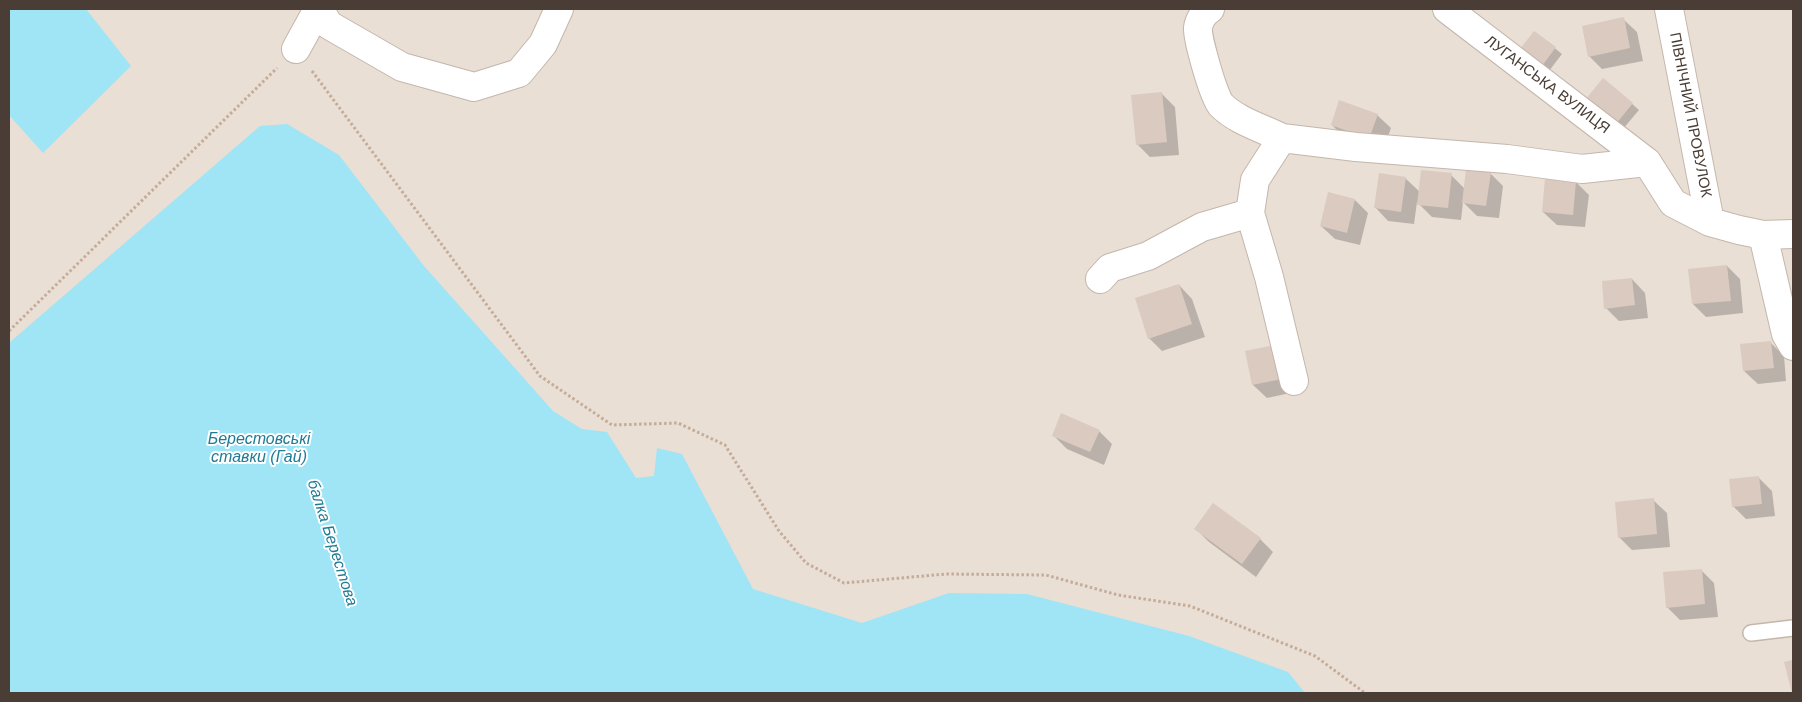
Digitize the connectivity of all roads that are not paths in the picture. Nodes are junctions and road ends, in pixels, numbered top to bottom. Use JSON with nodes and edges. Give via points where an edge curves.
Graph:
{"nodes":[{"id":1,"x":318,"y":9,"type":"edge"},
{"id":2,"x":559,"y":9,"type":"edge"},
{"id":3,"x":1210,"y":9,"type":"edge"},
{"id":4,"x":1447,"y":9,"type":"edge"},
{"id":5,"x":1669,"y":9,"type":"edge"},
{"id":6,"x":296,"y":49,"type":"road end"},
{"id":7,"x":1282,"y":138,"type":"junction"},
{"id":8,"x":1646,"y":162,"type":"junction"},
{"id":9,"x":1250,"y":213,"type":"junction"},
{"id":10,"x":1710,"y":222,"type":"junction"},
{"id":11,"x":1793,"y":234,"type":"edge"},
{"id":12,"x":1763,"y":235,"type":"junction"},
{"id":13,"x":1100,"y":280,"type":"dead end"},
{"id":14,"x":1793,"y":346,"type":"edge"},
{"id":15,"x":1294,"y":381,"type":"dead end"},
{"id":16,"x":1793,"y":628,"type":"edge"},
{"id":17,"x":1750,"y":634,"type":"dead end"}],
"edges":[{"from":1,"to":2,"type":"street","via":[[329,25],[402,67],[474,87],[519,73],[543,44]]},
{"from":1,"to":6,"type":"street"},
{"from":3,"to":7,"type":"street","via":[[1198,26],[1199,43],[1219,104],[1234,115]]},
{"from":4,"to":8,"type":"street","name":"ЛУГАНСЬКА ВУЛИЦЯ"},
{"from":5,"to":10,"type":"street","name":"ПІВНІЧНИЙ ПРОВУЛОК"},
{"from":7,"to":8,"type":"street","via":[[1507,159],[1582,170]]},
{"from":7,"to":9,"type":"street","via":[[1255,180]]},
{"from":8,"to":10,"type":"street","name":"ЛУГАНСЬКА ВУЛИЦЯ","via":[[1673,202]]},
{"from":9,"to":13,"type":"street","via":[[1202,227],[1148,256],[1110,268]]},
{"from":9,"to":15,"type":"street"},
{"from":10,"to":12,"type":"street","name":"ЛУГАНСЬКА ВУЛИЦЯ"},
{"from":11,"to":12,"type":"street","name":"ЛУГАНСЬКА ВУЛИЦЯ"},
{"from":12,"to":14,"type":"street","via":[[1786,334]]},
{"from":16,"to":17,"type":"lane"}]}
